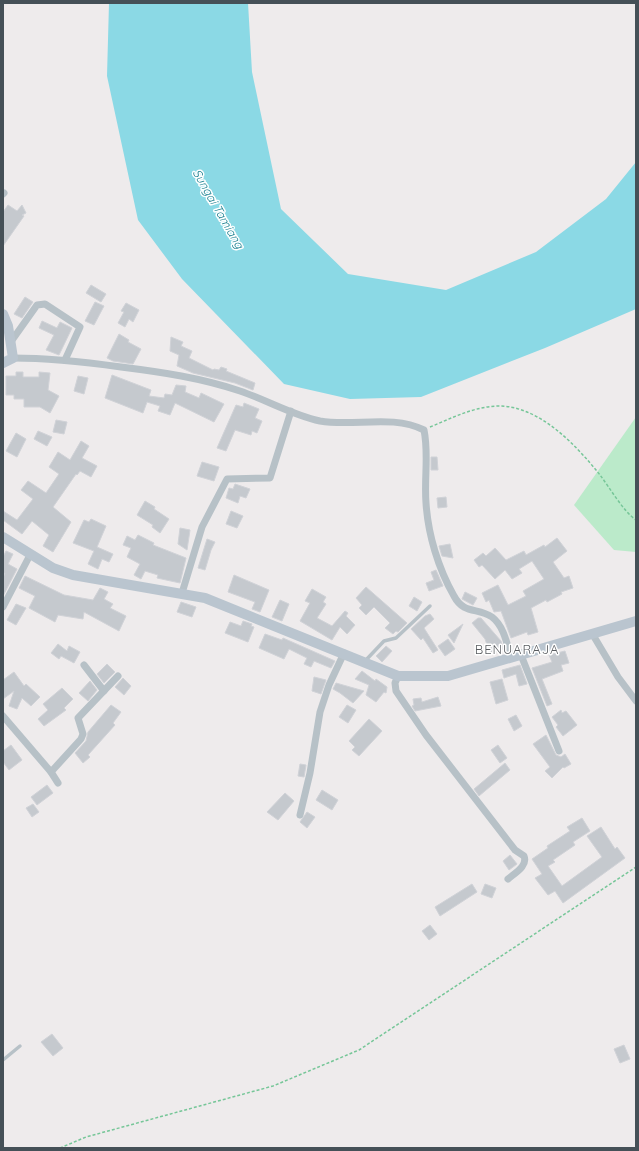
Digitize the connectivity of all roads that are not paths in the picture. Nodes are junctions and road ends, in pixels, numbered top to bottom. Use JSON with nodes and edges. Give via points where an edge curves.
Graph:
{"nodes":[{"id":1,"x":3,"y":314,"type":"edge"},
{"id":2,"x":10,"y":343,"type":"junction"},
{"id":3,"x":13,"y":358,"type":"junction"},
{"id":4,"x":65,"y":360,"type":"junction"},
{"id":5,"x":3,"y":363,"type":"edge"},
{"id":6,"x":291,"y":411,"type":"junction"},
{"id":7,"x":3,"y":537,"type":"edge"},
{"id":8,"x":30,"y":555,"type":"junction"},
{"id":9,"x":182,"y":593,"type":"junction"},
{"id":10,"x":430,"y":606,"type":"dead end"},
{"id":11,"x":3,"y":607,"type":"edge"},
{"id":12,"x":636,"y":621,"type":"edge"},
{"id":13,"x":593,"y":635,"type":"junction"},
{"id":14,"x":344,"y":654,"type":"junction"},
{"id":15,"x":516,"y":656,"type":"junction"},
{"id":16,"x":363,"y":663,"type":"junction"},
{"id":17,"x":84,"y":665,"type":"dead end"},
{"id":18,"x":118,"y":676,"type":"dead end"},
{"id":19,"x":398,"y":676,"type":"junction"},
{"id":20,"x":104,"y":691,"type":"junction"},
{"id":21,"x":636,"y":701,"type":"edge"},
{"id":22,"x":3,"y":716,"type":"edge"},
{"id":23,"x":558,"y":751,"type":"dead end"},
{"id":24,"x":51,"y":772,"type":"junction"},
{"id":25,"x":58,"y":783,"type":"dead end"},
{"id":26,"x":300,"y":815,"type":"dead end"},
{"id":27,"x":508,"y":879,"type":"dead end"},
{"id":28,"x":20,"y":1046,"type":"dead end"},
{"id":29,"x":3,"y":1060,"type":"edge"}],
"edges":[{"from":1,"to":2,"type":"main road","via":[[8,326]]},
{"from":2,"to":3,"type":"main road"},
{"from":2,"to":4,"type":"street","via":[[38,305],[45,304],[80,327]]},
{"from":3,"to":4,"type":"street"},
{"from":3,"to":5,"type":"main road"},
{"from":4,"to":6,"type":"street","via":[[195,378],[240,391]]},
{"from":6,"to":9,"type":"street","via":[[270,478],[228,479],[202,527]]},
{"from":6,"to":15,"type":"street","via":[[332,423],[394,422],[414,425],[424,430],[427,443],[426,503],[430,540],[454,596],[468,610],[486,614],[495,620]]},
{"from":7,"to":8,"type":"main road"},
{"from":8,"to":9,"type":"main road","via":[[72,575]]},
{"from":8,"to":11,"type":"street"},
{"from":9,"to":14,"type":"main road","via":[[212,600]]},
{"from":10,"to":16,"type":"lane","via":[[396,638],[384,641]]},
{"from":12,"to":13,"type":"main road"},
{"from":13,"to":15,"type":"main road"},
{"from":13,"to":21,"type":"street"},
{"from":14,"to":16,"type":"main road"},
{"from":14,"to":26,"type":"street","via":[[329,684],[320,712]]},
{"from":15,"to":19,"type":"main road","via":[[448,676]]},
{"from":15,"to":23,"type":"street"},
{"from":16,"to":19,"type":"main road"},
{"from":17,"to":20,"type":"street"},
{"from":18,"to":20,"type":"street"},
{"from":19,"to":27,"type":"street","via":[[395,683],[396,691],[426,735],[514,850],[524,856],[524,864]]},
{"from":20,"to":24,"type":"street","via":[[78,718],[82,739]]},
{"from":22,"to":24,"type":"street"},
{"from":24,"to":25,"type":"street"},
{"from":28,"to":29,"type":"lane"}]}
